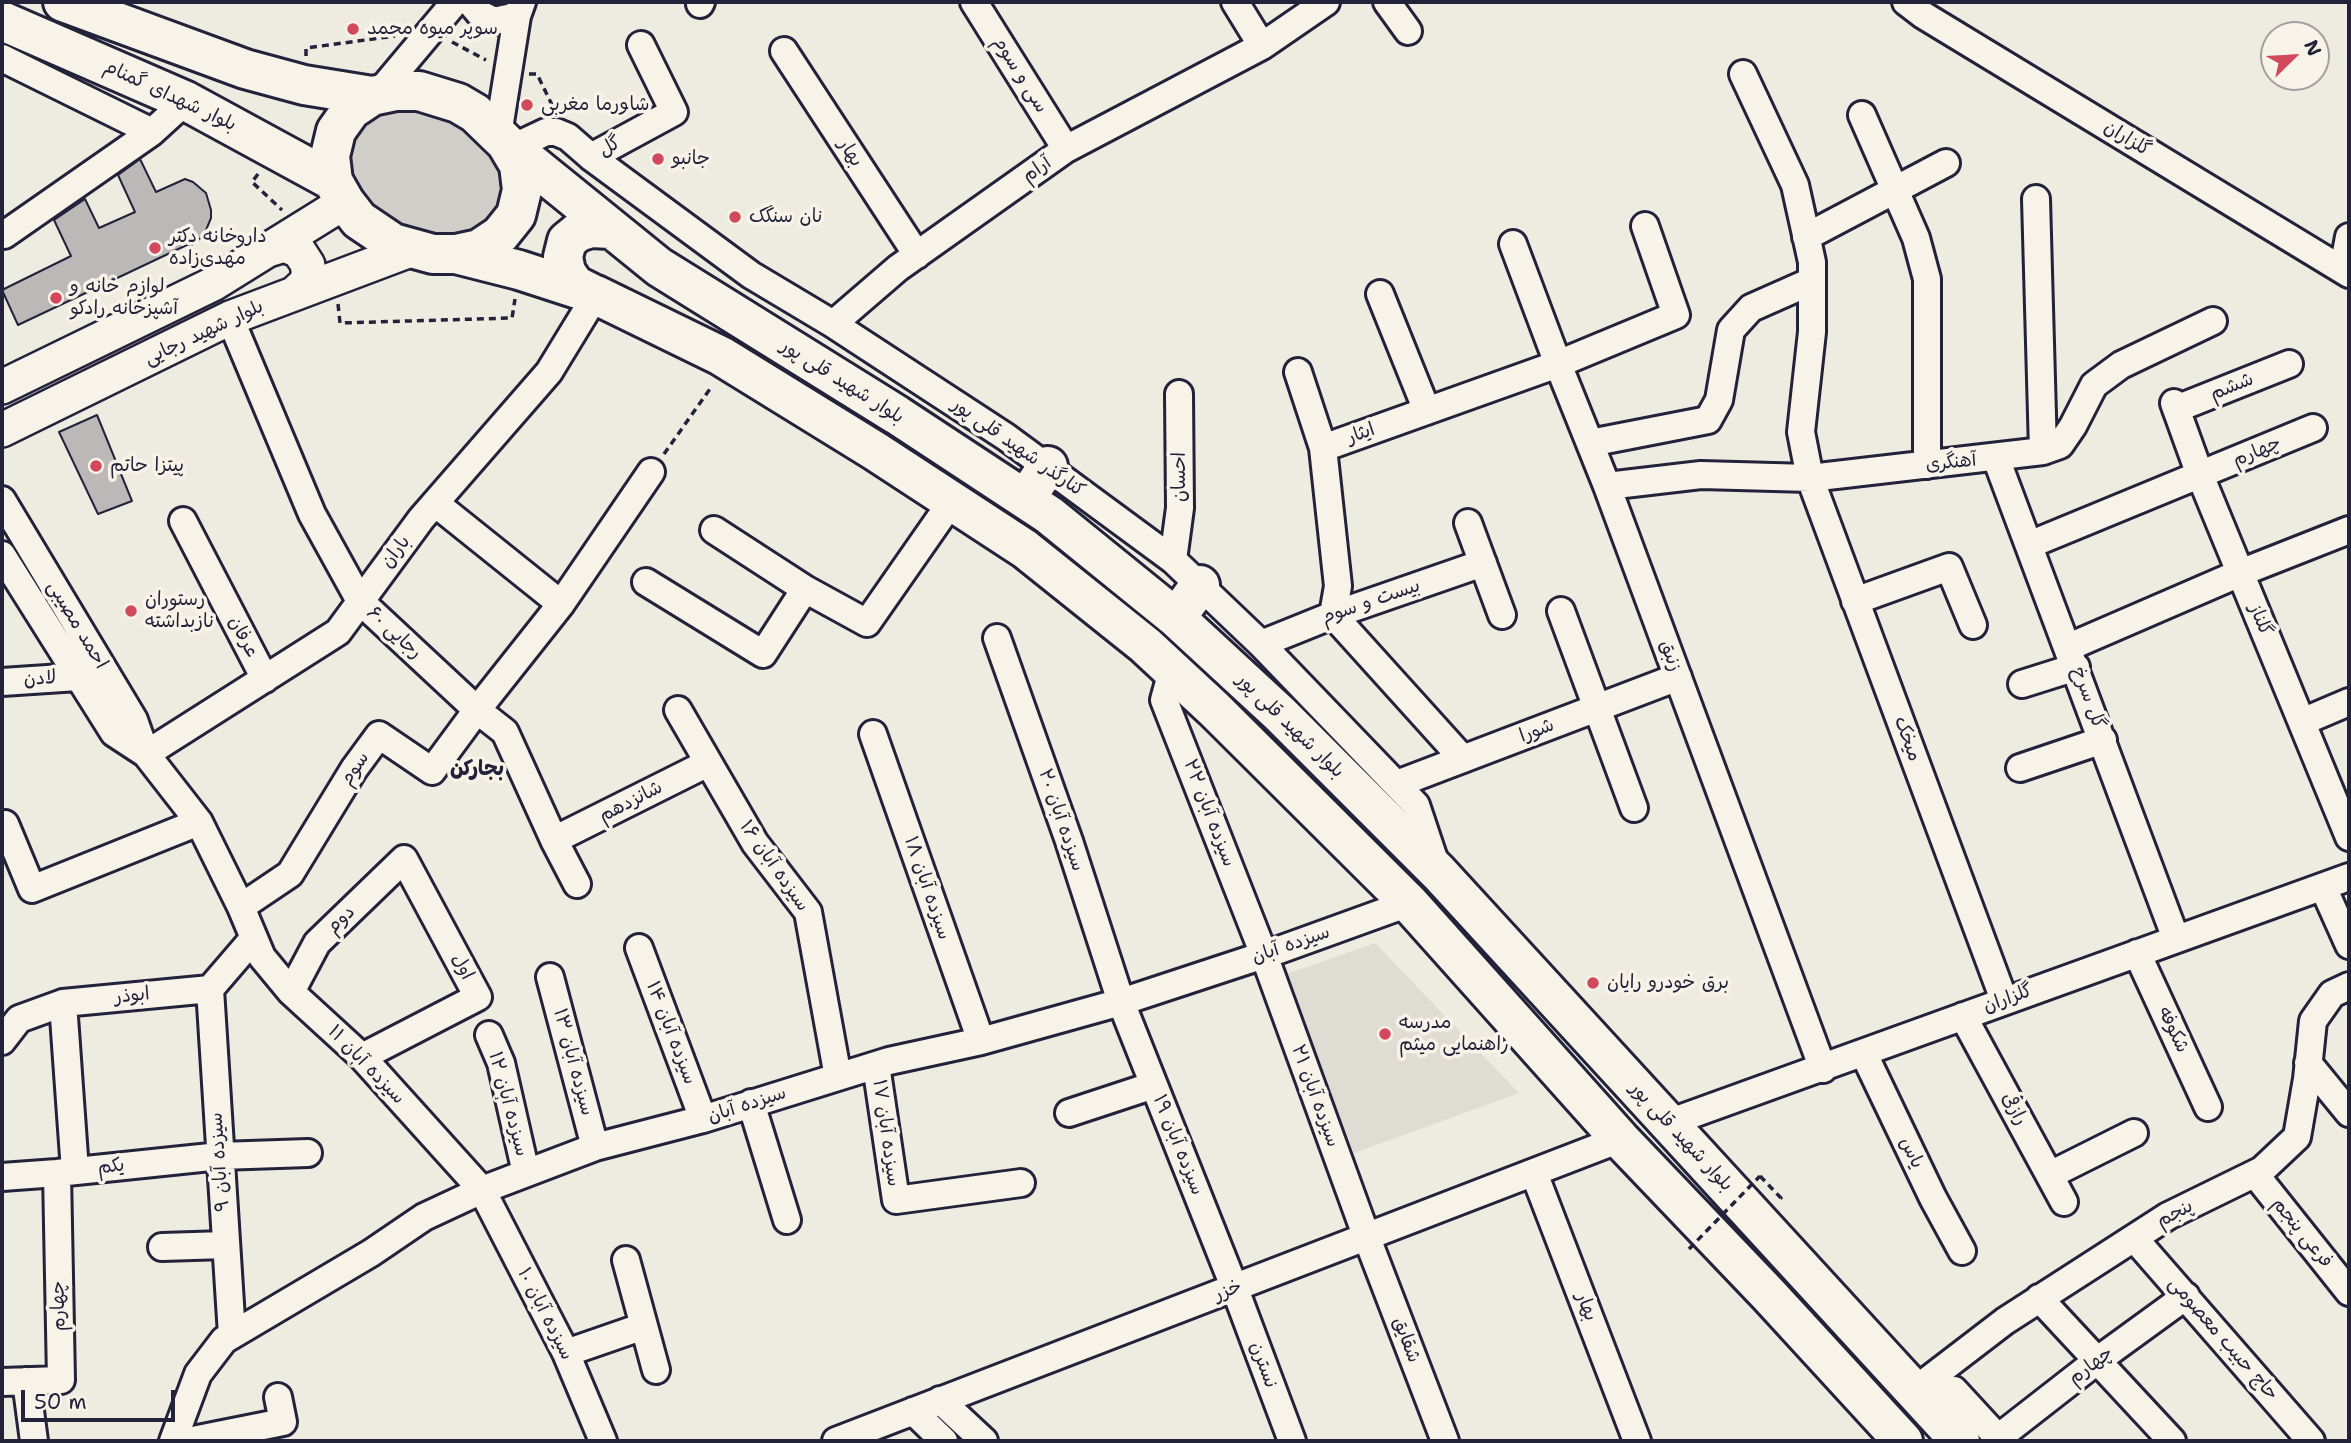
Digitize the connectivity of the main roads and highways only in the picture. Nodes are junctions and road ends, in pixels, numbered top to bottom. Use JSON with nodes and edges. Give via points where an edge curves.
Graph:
{"nodes":[{"id":1,"x":63,"y":2,"type":"edge"},
{"id":2,"x":105,"y":12,"type":"edge"},
{"id":3,"x":2,"y":21,"type":"edge"},
{"id":4,"x":245,"y":69,"type":"junction"},
{"id":5,"x":375,"y":96,"type":"junction"},
{"id":6,"x":230,"y":125,"type":"junction"},
{"id":7,"x":505,"y":142,"type":"junction"},
{"id":8,"x":339,"y":192,"type":"junction"},
{"id":9,"x":610,"y":229,"type":"junction"},
{"id":10,"x":412,"y":249,"type":"junction"},
{"id":11,"x":268,"y":250,"type":"junction"},
{"id":12,"x":456,"y":254,"type":"junction"},
{"id":13,"x":296,"y":292,"type":"junction"},
{"id":14,"x":594,"y":294,"type":"junction"},
{"id":15,"x":2,"y":387,"type":"edge"},
{"id":16,"x":2,"y":430,"type":"edge"},
{"id":17,"x":1048,"y":466,"type":"road end"},
{"id":18,"x":1025,"y":499,"type":"junction"},
{"id":19,"x":1186,"y":572,"type":"road end"},
{"id":20,"x":1176,"y":618,"type":"junction"},
{"id":21,"x":1903,"y":1441,"type":"edge"},
{"id":22,"x":1960,"y":1441,"type":"edge"}],
"edges":[{"from":1,"to":2,"type":"highway"},
{"from":2,"to":4,"type":"highway"},
{"from":3,"to":6,"type":"highway","name":"بلوار شهدای گمنام","via":[[186,101]]},
{"from":4,"to":5,"type":"highway","via":[[303,85]]},
{"from":4,"to":6,"type":"highway","via":[[255,84],[255,102],[246,117]]},
{"from":5,"to":7,"type":"highway","via":[[419,91],[449,100],[475,113]]},
{"from":5,"to":8,"type":"highway","via":[[351,110],[336,131],[330,156]]},
{"from":6,"to":8,"type":"highway","name":"بلوار شهدای گمنام"},
{"from":7,"to":9,"type":"highway","name":"بلوار شهید قلی پور"},
{"from":7,"to":12,"type":"highway","via":[[519,165],[522,190],[516,215],[500,235],[480,249]]},
{"from":8,"to":10,"type":"highway","via":[[359,220],[393,243]]},
{"from":8,"to":11,"type":"main road","name":"بلوار شهید رجایی"},
{"from":9,"to":14,"type":"highway","via":[[578,232],[567,242],[563,257],[575,285]]},
{"from":9,"to":18,"type":"highway","name":"بلوار شهید قلی پور","via":[[659,267]]},
{"from":10,"to":12,"type":"highway"},
{"from":10,"to":13,"type":"main road","name":"بلوار شهید رجایی"},
{"from":11,"to":13,"type":"main road","via":[[284,245],[304,258],[309,281]]},
{"from":11,"to":15,"type":"main road","name":"بلوار شهید رجایی","via":[[213,284]]},
{"from":12,"to":14,"type":"highway","name":"بلوار شهید قلی پور"},
{"from":13,"to":16,"type":"main road","name":"بلوار شهید رجایی","via":[[230,318]]},
{"from":14,"to":21,"type":"highway","name":"بلوار شهید قلی پور","via":[[730,361],[951,501],[1025,549],[1145,645],[1409,903],[1620,1139]]},
{"from":17,"to":18,"type":"highway"},
{"from":18,"to":20,"type":"highway","name":"بلوار شهید قلی پور"},
{"from":19,"to":20,"type":"highway"},
{"from":20,"to":22,"type":"highway","name":"بلوار شهید قلی پور","via":[[1439,873]]}]}
